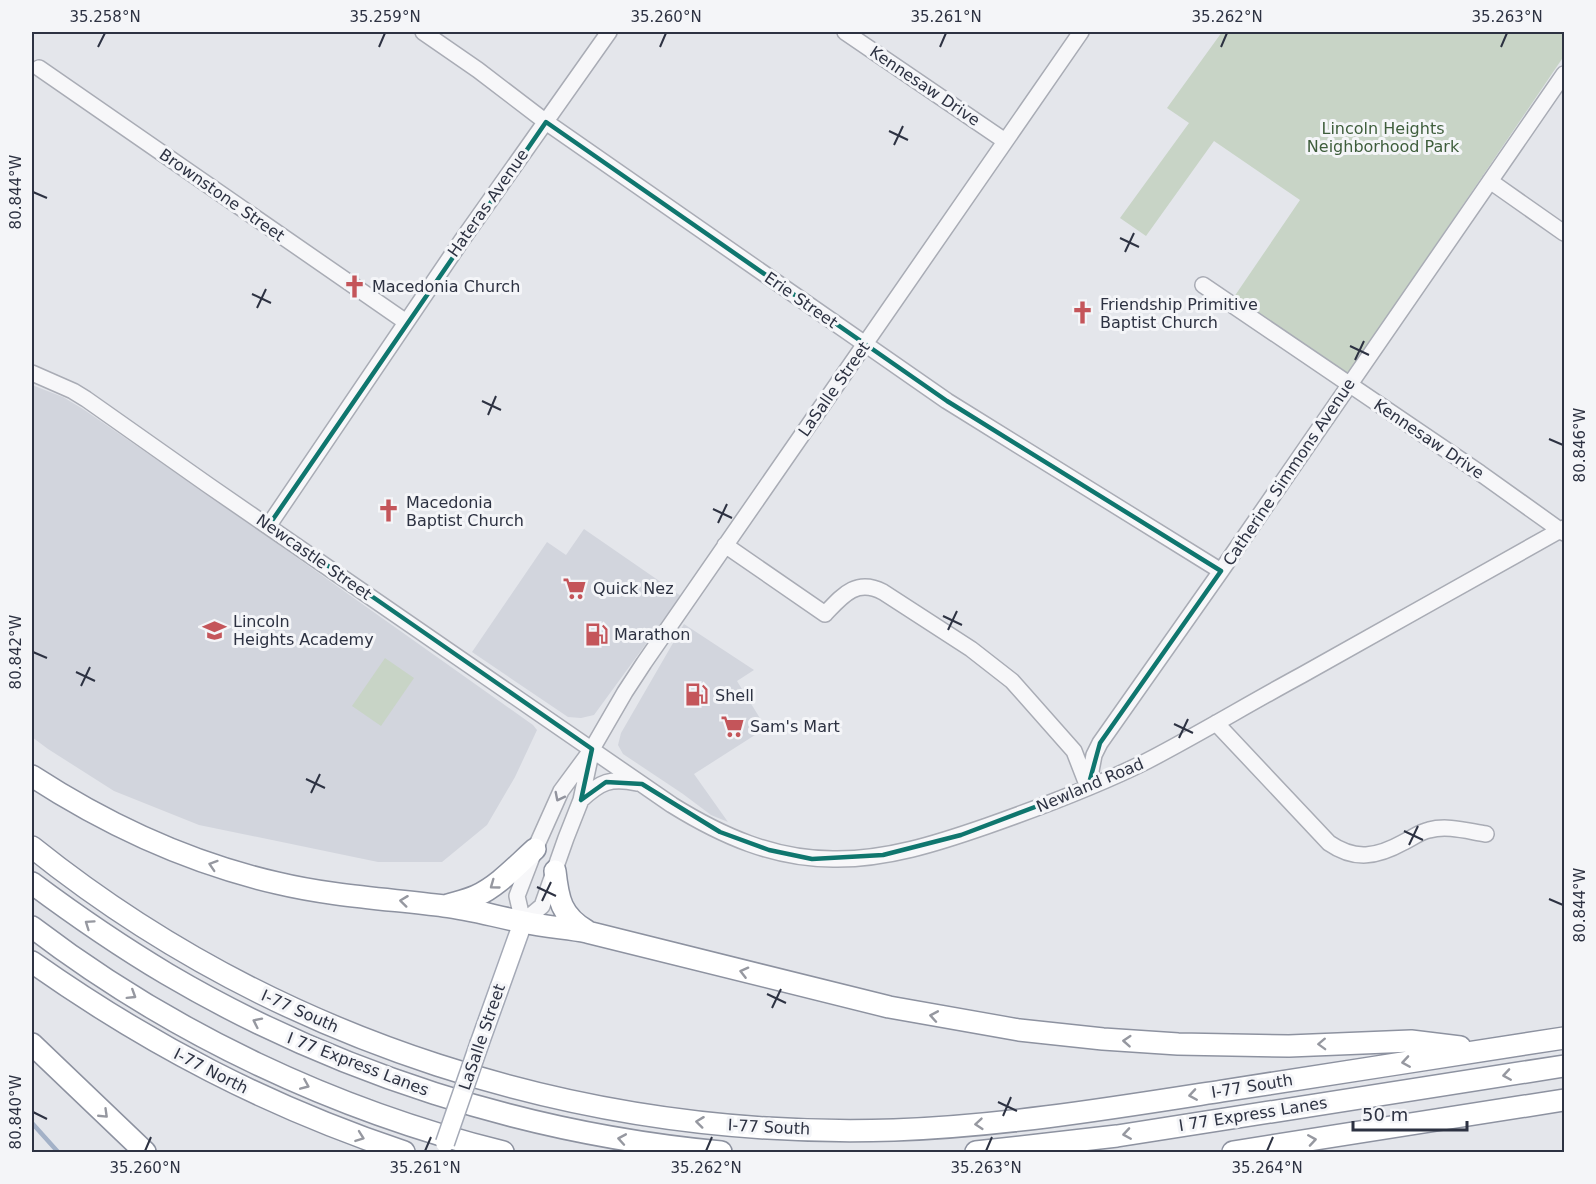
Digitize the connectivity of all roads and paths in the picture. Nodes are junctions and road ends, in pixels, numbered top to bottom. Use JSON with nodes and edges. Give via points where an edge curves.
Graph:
{"nodes":[{"id":1,"x":423,"y":32,"type":"edge"},
{"id":2,"x":609,"y":32,"type":"edge"},
{"id":3,"x":845,"y":32,"type":"edge"},
{"id":4,"x":1081,"y":32,"type":"edge"},
{"id":5,"x":39,"y":68,"type":"dead end"},
{"id":6,"x":1564,"y":74,"type":"edge"},
{"id":7,"x":546,"y":122,"type":"junction"},
{"id":8,"x":1005,"y":141,"type":"junction"},
{"id":9,"x":1490,"y":181,"type":"junction"},
{"id":10,"x":1564,"y":233,"type":"edge"},
{"id":11,"x":1203,"y":285,"type":"dead end"},
{"id":12,"x":406,"y":322,"type":"junction"},
{"id":13,"x":865,"y":344,"type":"junction"},
{"id":14,"x":32,"y":373,"type":"edge"},
{"id":15,"x":1349,"y":384,"type":"junction"},
{"id":16,"x":268,"y":525,"type":"junction"},
{"id":17,"x":1563,"y":530,"type":"edge"},
{"id":18,"x":725,"y":545,"type":"junction"},
{"id":19,"x":1221,"y":571,"type":"junction"},
{"id":20,"x":1216,"y":723,"type":"junction"},
{"id":21,"x":592,"y":749,"type":"junction"},
{"id":22,"x":32,"y":776,"type":"edge"},
{"id":23,"x":642,"y":784,"type":"junction"},
{"id":24,"x":1088,"y":787,"type":"junction"},
{"id":25,"x":581,"y":800,"type":"junction"},
{"id":26,"x":1486,"y":834,"type":"dead end"},
{"id":27,"x":32,"y":847,"type":"edge"},
{"id":28,"x":535,"y":849,"type":"junction"},
{"id":29,"x":555,"y":871,"type":"junction"},
{"id":30,"x":32,"y":883,"type":"edge"},
{"id":31,"x":444,"y":906,"type":"junction"},
{"id":32,"x":523,"y":922,"type":"junction"},
{"id":33,"x":32,"y":927,"type":"edge"},
{"id":34,"x":587,"y":932,"type":"junction"},
{"id":35,"x":32,"y":962,"type":"edge"},
{"id":36,"x":1564,"y":1038,"type":"edge"},
{"id":37,"x":32,"y":1044,"type":"edge"},
{"id":38,"x":1485,"y":1050,"type":"junction"},
{"id":39,"x":1564,"y":1066,"type":"edge"},
{"id":40,"x":1564,"y":1100,"type":"edge"},
{"id":41,"x":145,"y":1152,"type":"edge"},
{"id":42,"x":404,"y":1152,"type":"edge"},
{"id":43,"x":441,"y":1152,"type":"edge"},
{"id":44,"x":503,"y":1152,"type":"edge"},
{"id":45,"x":721,"y":1152,"type":"edge"},
{"id":46,"x":976,"y":1152,"type":"edge"},
{"id":47,"x":1233,"y":1152,"type":"edge"}],
"edges":[{"from":1,"to":7,"type":"street","name":"Erie Street"},
{"from":2,"to":7,"type":"street","name":"Hateras Avenue"},
{"from":3,"to":8,"type":"street","name":"Kennesaw Drive"},
{"from":4,"to":8,"type":"street","name":"LaSalle Street"},
{"from":5,"to":12,"type":"street","name":"Brownstone Street"},
{"from":6,"to":9,"type":"street","name":"Catherine Simmons Avenue"},
{"from":7,"to":12,"type":"street","name":"Hateras Avenue"},
{"from":7,"to":13,"type":"street","name":"Erie Street"},
{"from":8,"to":13,"type":"street","name":"LaSalle Street"},
{"from":9,"to":10,"type":"street"},
{"from":9,"to":15,"type":"street","name":"Catherine Simmons Avenue"},
{"from":11,"to":15,"type":"street","name":"Kennesaw Drive"},
{"from":12,"to":16,"type":"street","name":"Hateras Avenue"},
{"from":13,"to":18,"type":"street","name":"LaSalle Street"},
{"from":13,"to":19,"type":"street","name":"Erie Street","via":[[947,401]]},
{"from":14,"to":16,"type":"street","name":"Newcastle Street","via":[[86,399]]},
{"from":15,"to":17,"type":"street","name":"Kennesaw Drive"},
{"from":15,"to":19,"type":"street","name":"Catherine Simmons Avenue"},
{"from":16,"to":21,"type":"street","name":"Newcastle Street"},
{"from":17,"to":20,"type":"street","name":"Newland Road"},
{"from":18,"to":21,"type":"street","name":"LaSalle Street","via":[[638,672]]},
{"from":18,"to":24,"type":"street","via":[[825,614],[853,589],[871,587],[970,649],[1012,681],[1074,751]]},
{"from":19,"to":24,"type":"street","name":"Catherine Simmons Avenue","via":[[1100,743]]},
{"from":20,"to":24,"type":"street","name":"Newland Road"},
{"from":20,"to":26,"type":"street","via":[[1329,843],[1344,851],[1375,854],[1424,832],[1445,828]]},
{"from":21,"to":23,"type":"street","name":"Newland Road"},
{"from":21,"to":25,"type":"street","name":"LaSalle Street"},
{"from":21,"to":28,"type":"street","name":"LaSalle Street","one_way":true,"via":[[561,791]]},
{"from":31,"to":22,"type":"highway","one_way":true,"via":[[303,889],[214,866],[123,828]]},
{"from":23,"to":24,"type":"street","name":"Newland Road","via":[[695,819],[744,842],[790,856],[835,860],[927,845]]},
{"from":23,"to":25,"type":"street","via":[[608,781]]},
{"from":25,"to":29,"type":"street","name":"LaSalle Street"},
{"from":38,"to":27,"type":"highway","name":"I-77 South","one_way":true,"via":[[1113,1108],[970,1125],[821,1130],[665,1118],[585,1104],[488,1080],[395,1051],[324,1022],[173,945],[114,908]]},
{"from":28,"to":31,"type":"highway","one_way":true,"via":[[484,892]]},
{"from":28,"to":32,"type":"street","name":"LaSalle Street","via":[[517,896]]},
{"from":29,"to":32,"type":"street","name":"LaSalle Street","via":[[542,906]]},
{"from":29,"to":34,"type":"highway","via":[[564,911]]},
{"from":45,"to":30,"type":"highway","name":"I 77 Express Lanes","one_way":true,"via":[[629,1141],[540,1123],[450,1099],[348,1062],[267,1027],[176,979]]},
{"from":31,"to":32,"type":"highway"},
{"from":32,"to":34,"type":"highway"},
{"from":32,"to":43,"type":"main road","name":"LaSalle Street","bridge":true},
{"from":33,"to":44,"type":"highway","one_way":true,"via":[[149,1006],[261,1065],[373,1112]]},
{"from":38,"to":34,"type":"highway","one_way":true,"via":[[1411,1041],[1289,1046],[1178,1044],[1019,1030],[888,1007]]},
{"from":35,"to":42,"type":"highway","name":"I-77 North","one_way":true,"via":[[134,1030],[211,1072],[314,1119]]},
{"from":36,"to":38,"type":"highway","name":"I-77 South"},
{"from":37,"to":41,"type":"highway","one_way":true},
{"from":39,"to":46,"type":"highway","name":"I 77 Express Lanes","one_way":true,"via":[[1117,1136]]},
{"from":47,"to":40,"type":"highway","one_way":true}]}
